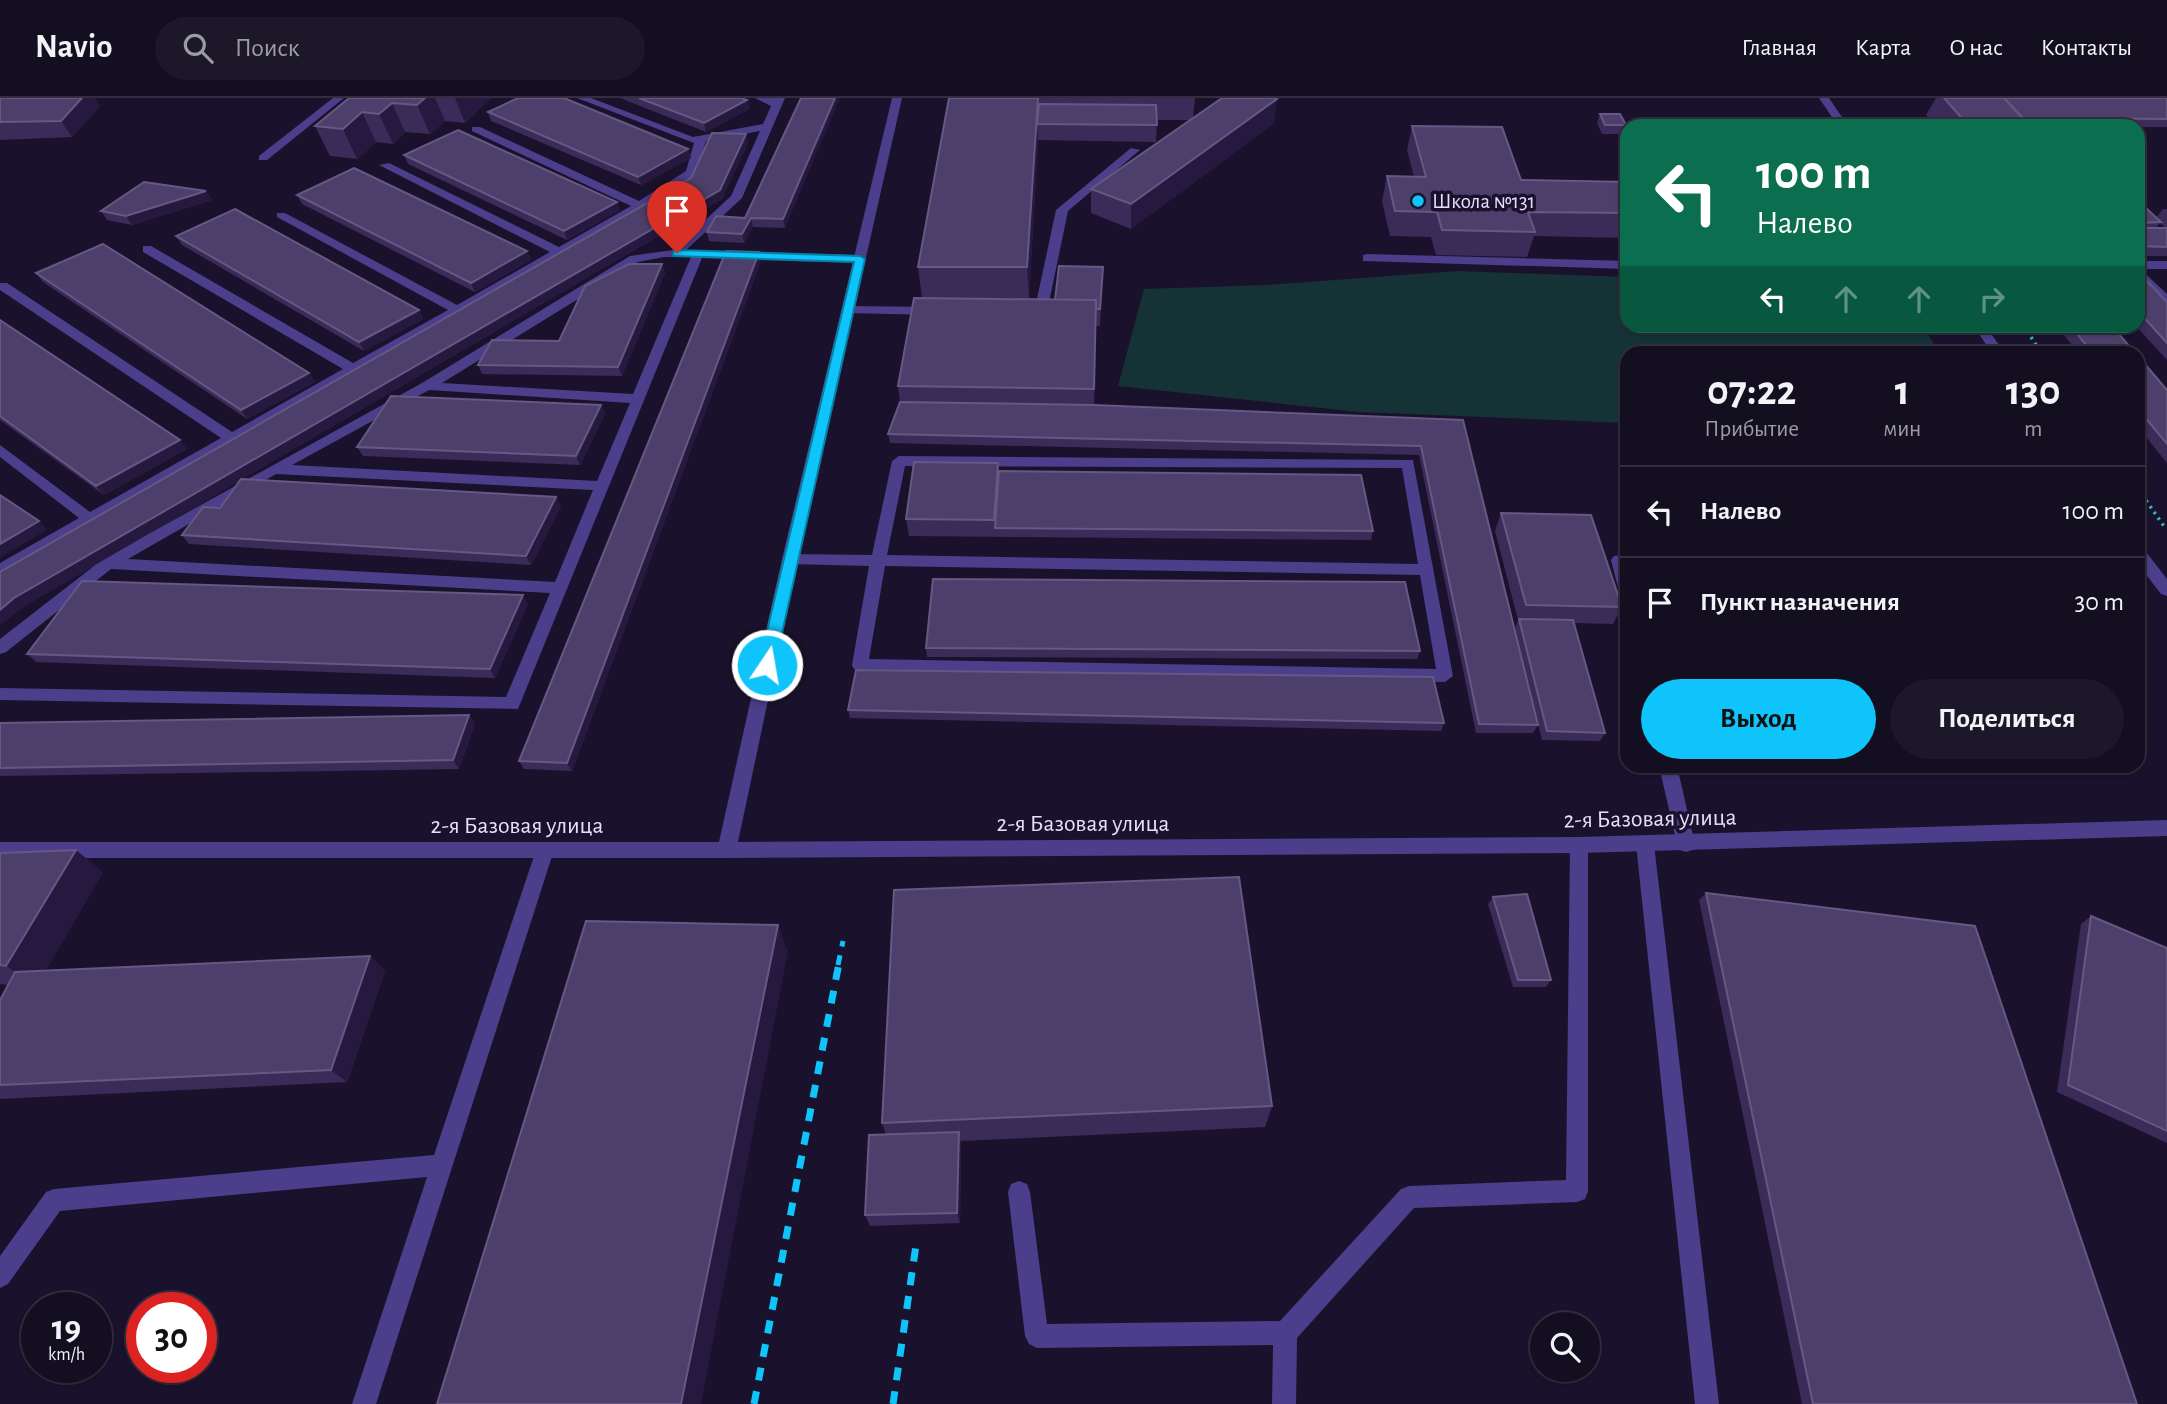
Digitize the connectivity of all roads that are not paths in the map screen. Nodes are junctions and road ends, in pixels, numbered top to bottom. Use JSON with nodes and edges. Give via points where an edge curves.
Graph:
{"nodes":[{"id":1,"x":339,"y":98,"type":"edge"},
{"id":2,"x":582,"y":98,"type":"edge"},
{"id":3,"x":760,"y":98,"type":"edge"},
{"id":4,"x":897,"y":98,"type":"edge"},
{"id":5,"x":1824,"y":98,"type":"edge"},
{"id":6,"x":779,"y":101,"type":"edge"},
{"id":7,"x":1838,"y":119,"type":"edge"},
{"id":8,"x":768,"y":126,"type":"junction"},
{"id":9,"x":476,"y":128,"type":"dead end"},
{"id":10,"x":701,"y":139,"type":"junction"},
{"id":11,"x":1135,"y":150,"type":"edge"},
{"id":12,"x":263,"y":158,"type":"dead end"},
{"id":13,"x":385,"y":165,"type":"dead end"},
{"id":14,"x":640,"y":206,"type":"junction"},
{"id":15,"x":281,"y":215,"type":"dead end"},
{"id":16,"x":148,"y":249,"type":"dead end"},
{"id":17,"x":560,"y":252,"type":"junction"},
{"id":18,"x":677,"y":253,"type":"junction"},
{"id":19,"x":698,"y":254,"type":"junction"},
{"id":20,"x":1367,"y":258,"type":"dead end"},
{"id":21,"x":860,"y":259,"type":"junction"},
{"id":22,"x":1620,"y":265,"type":"edge"},
{"id":23,"x":2145,"y":265,"type":"edge"},
{"id":24,"x":2167,"y":265,"type":"edge"},
{"id":25,"x":2145,"y":278,"type":"edge"},
{"id":26,"x":3,"y":286,"type":"dead end"},
{"id":27,"x":2167,"y":301,"type":"edge"},
{"id":28,"x":457,"y":310,"type":"junction"},
{"id":29,"x":848,"y":310,"type":"junction"},
{"id":30,"x":944,"y":311,"type":"edge"},
{"id":31,"x":1013,"y":312,"type":"edge"},
{"id":32,"x":352,"y":369,"type":"junction"},
{"id":33,"x":427,"y":386,"type":"junction"},
{"id":34,"x":638,"y":399,"type":"junction"},
{"id":35,"x":231,"y":438,"type":"junction"},
{"id":36,"x":0,"y":450,"type":"edge"},
{"id":37,"x":274,"y":469,"type":"junction"},
{"id":38,"x":602,"y":486,"type":"junction"},
{"id":39,"x":91,"y":520,"type":"junction"},
{"id":40,"x":790,"y":559,"type":"junction"},
{"id":41,"x":878,"y":561,"type":"junction"},
{"id":42,"x":2145,"y":561,"type":"edge"},
{"id":43,"x":108,"y":564,"type":"junction"},
{"id":44,"x":0,"y":570,"type":"edge"},
{"id":45,"x":1426,"y":570,"type":"junction"},
{"id":46,"x":560,"y":588,"type":"junction"},
{"id":47,"x":2167,"y":590,"type":"edge"},
{"id":48,"x":0,"y":648,"type":"edge"},
{"id":49,"x":0,"y":694,"type":"edge"},
{"id":50,"x":1670,"y":773,"type":"edge"},
{"id":51,"x":2167,"y":828,"type":"edge"},
{"id":52,"x":1645,"y":844,"type":"junction"},
{"id":53,"x":1686,"y":844,"type":"junction"},
{"id":54,"x":1579,"y":845,"type":"junction"},
{"id":55,"x":0,"y":850,"type":"edge"},
{"id":56,"x":545,"y":850,"type":"junction"},
{"id":57,"x":727,"y":850,"type":"junction"},
{"id":58,"x":442,"y":1165,"type":"junction"},
{"id":59,"x":1019,"y":1192,"type":"dead end"},
{"id":60,"x":0,"y":1276,"type":"edge"},
{"id":61,"x":1285,"y":1333,"type":"junction"},
{"id":62,"x":364,"y":1404,"type":"edge"},
{"id":63,"x":1284,"y":1404,"type":"edge"},
{"id":64,"x":1707,"y":1404,"type":"edge"}],
"edges":[{"from":1,"to":12,"type":"street"},
{"from":2,"to":10,"type":"street","via":[[692,141]]},
{"from":3,"to":6,"type":"street"},
{"from":4,"to":21,"type":"street"},
{"from":5,"to":7,"type":"street"},
{"from":6,"to":8,"type":"street"},
{"from":8,"to":10,"type":"street"},
{"from":8,"to":18,"type":"street","via":[[736,198]]},
{"from":9,"to":14,"type":"street"},
{"from":10,"to":14,"type":"street","via":[[691,173]]},
{"from":11,"to":31,"type":"street","via":[[1062,210],[1041,312]]},
{"from":13,"to":17,"type":"street"},
{"from":14,"to":17,"type":"street"},
{"from":15,"to":28,"type":"street"},
{"from":16,"to":32,"type":"street"},
{"from":17,"to":28,"type":"street"},
{"from":18,"to":19,"type":"street"},
{"from":18,"to":33,"type":"street","via":[[634,259]]},
{"from":19,"to":21,"type":"street"},
{"from":19,"to":34,"type":"street"},
{"from":20,"to":22,"type":"street"},
{"from":21,"to":29,"type":"street"},
{"from":23,"to":24,"type":"street"},
{"from":25,"to":27,"type":"street"},
{"from":26,"to":35,"type":"street"},
{"from":28,"to":32,"type":"street"},
{"from":29,"to":30,"type":"street"},
{"from":29,"to":40,"type":"street"},
{"from":32,"to":35,"type":"street"},
{"from":33,"to":34,"type":"street"},
{"from":33,"to":37,"type":"street"},
{"from":34,"to":38,"type":"street"},
{"from":35,"to":39,"type":"street"},
{"from":36,"to":39,"type":"street"},
{"from":37,"to":38,"type":"street"},
{"from":37,"to":43,"type":"street"},
{"from":38,"to":46,"type":"street"},
{"from":39,"to":44,"type":"street"},
{"from":40,"to":41,"type":"street"},
{"from":40,"to":57,"type":"street"},
{"from":41,"to":45,"type":"street"},
{"from":41,"to":45,"type":"street","via":[[899,461],[1408,463]]},
{"from":41,"to":45,"type":"street","via":[[860,664],[1445,676]]},
{"from":42,"to":47,"type":"street"},
{"from":43,"to":46,"type":"street"},
{"from":43,"to":48,"type":"street"},
{"from":46,"to":49,"type":"street","via":[[512,705]]},
{"from":50,"to":53,"type":"street"},
{"from":51,"to":53,"type":"street","name":"2-я Базовая улица"},
{"from":52,"to":53,"type":"street","name":"2-я Базовая улица"},
{"from":52,"to":54,"type":"street","name":"2-я Базовая улица"},
{"from":52,"to":64,"type":"street"},
{"from":54,"to":57,"type":"street","name":"2-я Базовая улица"},
{"from":54,"to":61,"type":"street","via":[[1577,1191],[1409,1197]]},
{"from":55,"to":56,"type":"street","name":"2-я Базовая улица"},
{"from":56,"to":57,"type":"street","name":"2-я Базовая улица"},
{"from":56,"to":58,"type":"street"},
{"from":58,"to":60,"type":"street","via":[[54,1200]]},
{"from":58,"to":62,"type":"street"},
{"from":59,"to":61,"type":"street","via":[[1037,1336]]},
{"from":61,"to":63,"type":"street"}]}
